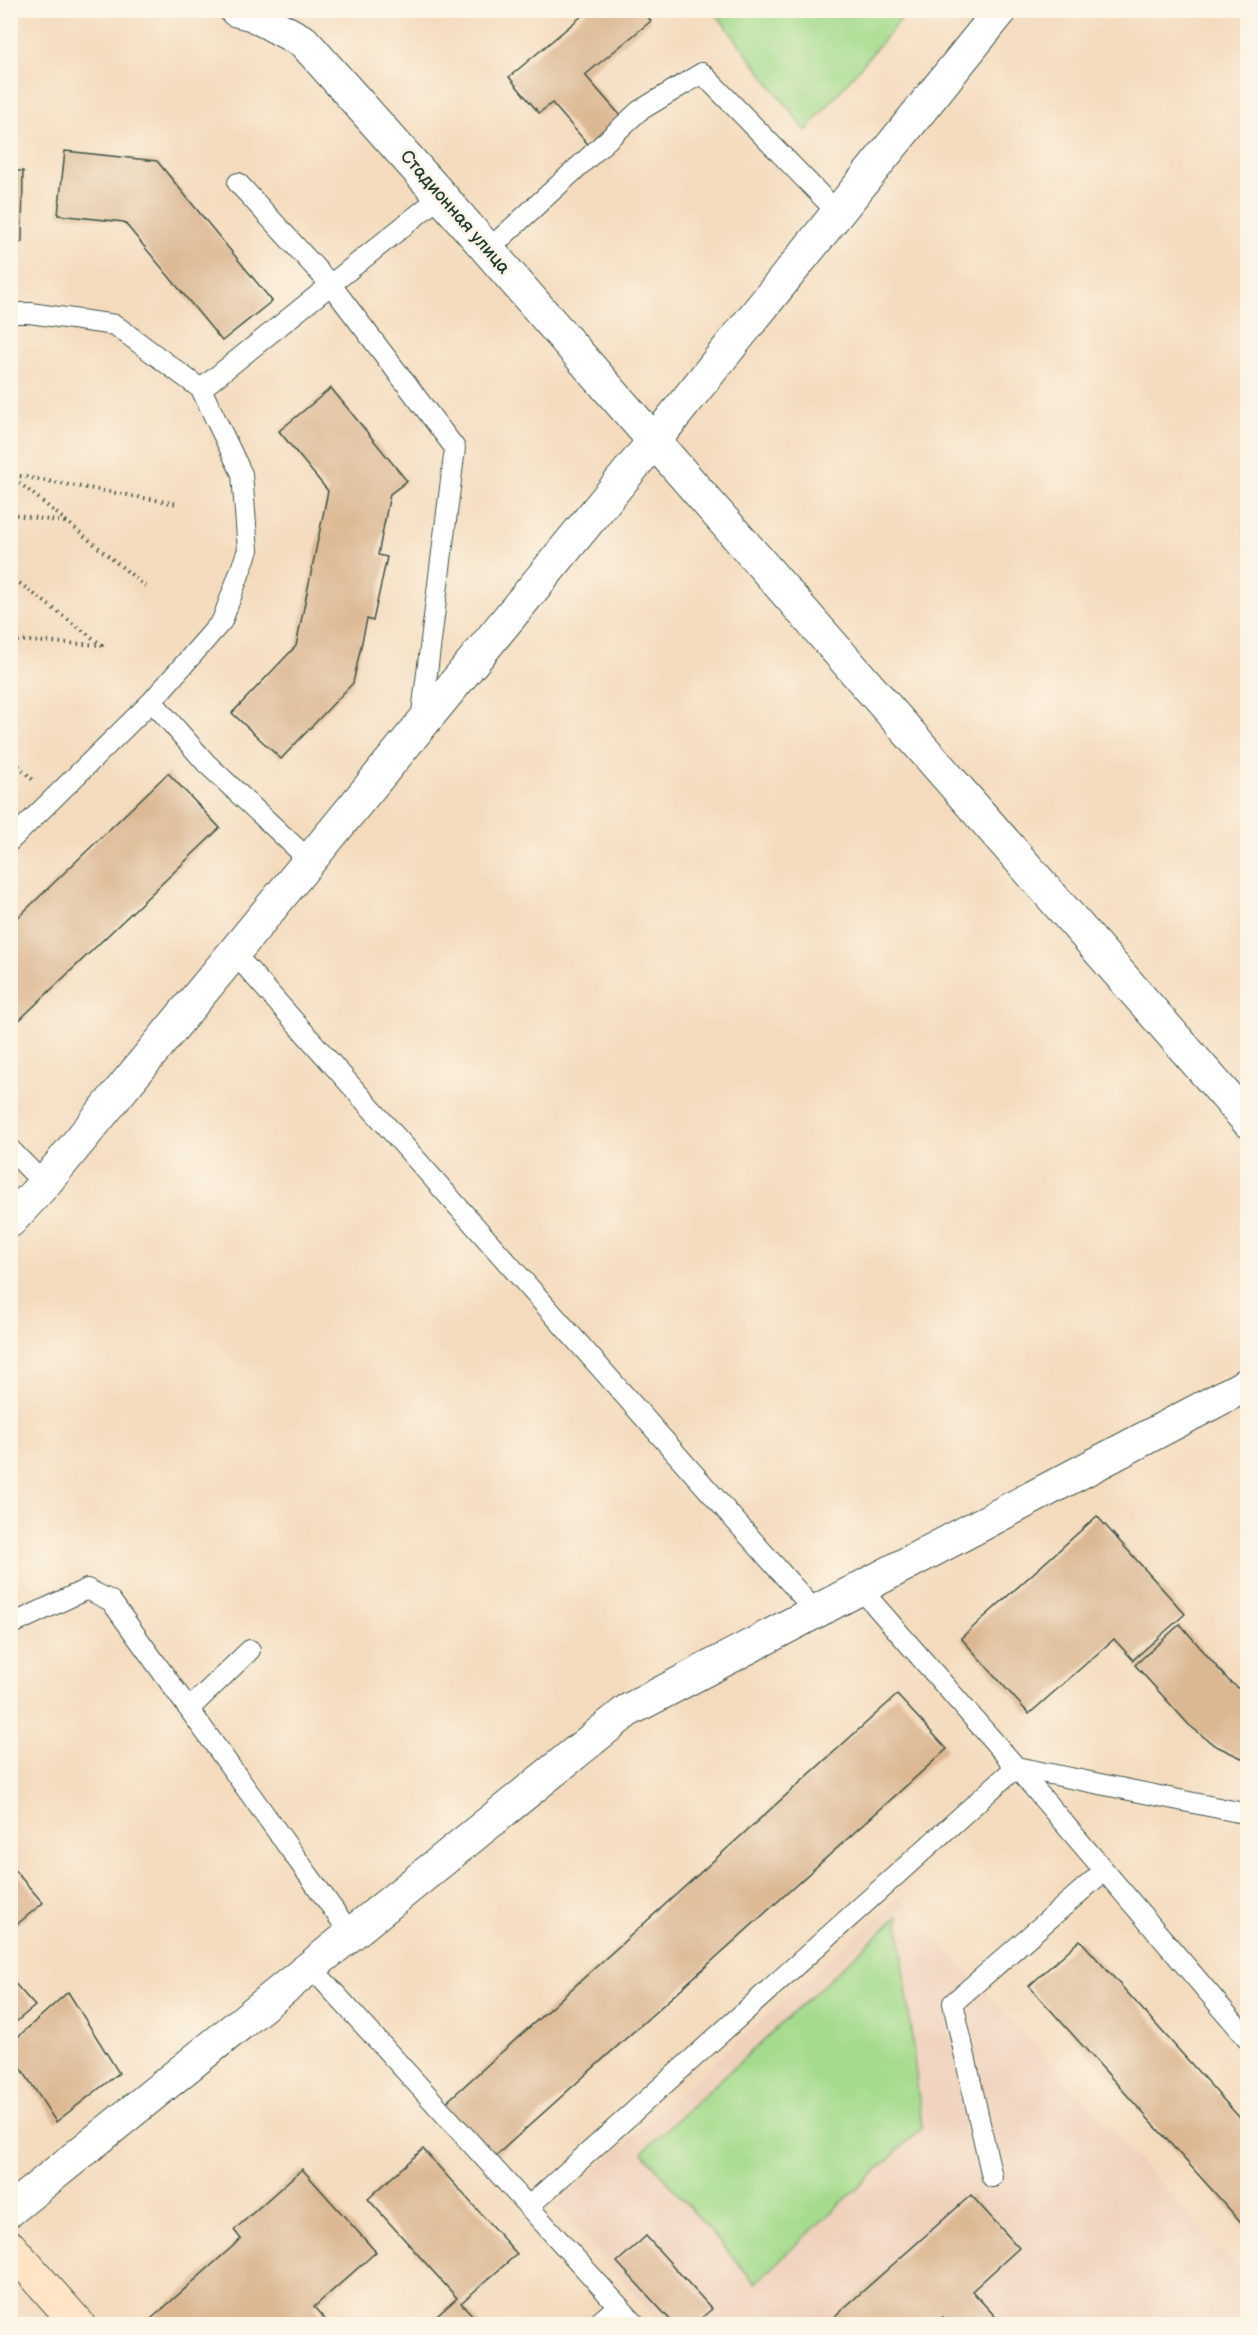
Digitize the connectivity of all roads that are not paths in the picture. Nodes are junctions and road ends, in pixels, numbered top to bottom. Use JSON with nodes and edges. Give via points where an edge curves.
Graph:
{"nodes":[{"id":1,"x":236,"y":10,"type":"edge"},
{"id":2,"x":1001,"y":10,"type":"edge"},
{"id":3,"x":238,"y":183,"type":"dead end"},
{"id":4,"x":441,"y":196,"type":"junction"},
{"id":5,"x":839,"y":214,"type":"junction"},
{"id":6,"x":488,"y":250,"type":"junction"},
{"id":7,"x":331,"y":285,"type":"junction"},
{"id":8,"x":10,"y":313,"type":"edge"},
{"id":9,"x":201,"y":389,"type":"junction"},
{"id":10,"x":654,"y":441,"type":"junction"},
{"id":11,"x":152,"y":701,"type":"junction"},
{"id":12,"x":420,"y":726,"type":"junction"},
{"id":13,"x":10,"y":842,"type":"edge"},
{"id":14,"x":309,"y":860,"type":"junction"},
{"id":15,"x":234,"y":952,"type":"junction"},
{"id":16,"x":1248,"y":1121,"type":"edge"},
{"id":17,"x":10,"y":1149,"type":"edge"},
{"id":18,"x":44,"y":1184,"type":"junction"},
{"id":19,"x":10,"y":1221,"type":"edge"},
{"id":20,"x":1248,"y":1384,"type":"edge"},
{"id":21,"x":859,"y":1587,"type":"junction"},
{"id":22,"x":815,"y":1611,"type":"junction"},
{"id":23,"x":10,"y":1621,"type":"edge"},
{"id":24,"x":250,"y":1650,"type":"dead end"},
{"id":25,"x":189,"y":1709,"type":"junction"},
{"id":26,"x":1016,"y":1767,"type":"junction"},
{"id":27,"x":1248,"y":1814,"type":"edge"},
{"id":28,"x":1104,"y":1871,"type":"junction"},
{"id":29,"x":351,"y":1934,"type":"junction"},
{"id":30,"x":311,"y":1966,"type":"junction"},
{"id":31,"x":1248,"y":2039,"type":"edge"},
{"id":32,"x":992,"y":2177,"type":"dead end"},
{"id":33,"x":528,"y":2207,"type":"junction"},
{"id":34,"x":10,"y":2210,"type":"edge"},
{"id":35,"x":10,"y":2247,"type":"edge"},
{"id":36,"x":618,"y":2306,"type":"junction"},
{"id":37,"x":78,"y":2325,"type":"edge"},
{"id":38,"x":597,"y":2325,"type":"edge"},
{"id":39,"x":635,"y":2325,"type":"edge"}],
"edges":[{"from":1,"to":4,"type":"street","name":"Стадионная улица","via":[[252,14],[304,42]]},
{"from":2,"to":5,"type":"street"},
{"from":3,"to":7,"type":"lane"},
{"from":4,"to":6,"type":"street","name":"Стадионная улица"},
{"from":4,"to":7,"type":"lane"},
{"from":5,"to":6,"type":"lane","via":[[702,73],[639,111]]},
{"from":5,"to":10,"type":"street"},
{"from":6,"to":10,"type":"street","name":"Стадионная улица"},
{"from":7,"to":9,"type":"lane"},
{"from":7,"to":12,"type":"lane","via":[[455,448]]},
{"from":8,"to":9,"type":"lane","via":[[115,325]]},
{"from":9,"to":11,"type":"lane","via":[[242,474],[248,550],[222,621]]},
{"from":10,"to":12,"type":"street"},
{"from":10,"to":16,"type":"street","name":"Стадионная улица"},
{"from":11,"to":13,"type":"lane"},
{"from":11,"to":14,"type":"lane","via":[[206,763]]},
{"from":12,"to":14,"type":"street"},
{"from":14,"to":15,"type":"street"},
{"from":15,"to":18,"type":"street"},
{"from":15,"to":22,"type":"lane"},
{"from":17,"to":18,"type":"lane"},
{"from":18,"to":19,"type":"street"},
{"from":20,"to":21,"type":"street"},
{"from":21,"to":22,"type":"street"},
{"from":21,"to":26,"type":"lane"},
{"from":22,"to":29,"type":"street","via":[[627,1710]]},
{"from":23,"to":25,"type":"lane","via":[[17,1623],[87,1589],[111,1601]]},
{"from":24,"to":25,"type":"lane"},
{"from":25,"to":29,"type":"lane"},
{"from":26,"to":27,"type":"lane"},
{"from":26,"to":28,"type":"lane"},
{"from":26,"to":33,"type":"lane"},
{"from":28,"to":31,"type":"lane"},
{"from":28,"to":32,"type":"lane","via":[[953,2003]]},
{"from":29,"to":30,"type":"street"},
{"from":30,"to":33,"type":"lane"},
{"from":30,"to":34,"type":"street"},
{"from":33,"to":36,"type":"lane"},
{"from":35,"to":37,"type":"main road"},
{"from":36,"to":38,"type":"lane"},
{"from":36,"to":39,"type":"lane"}]}
